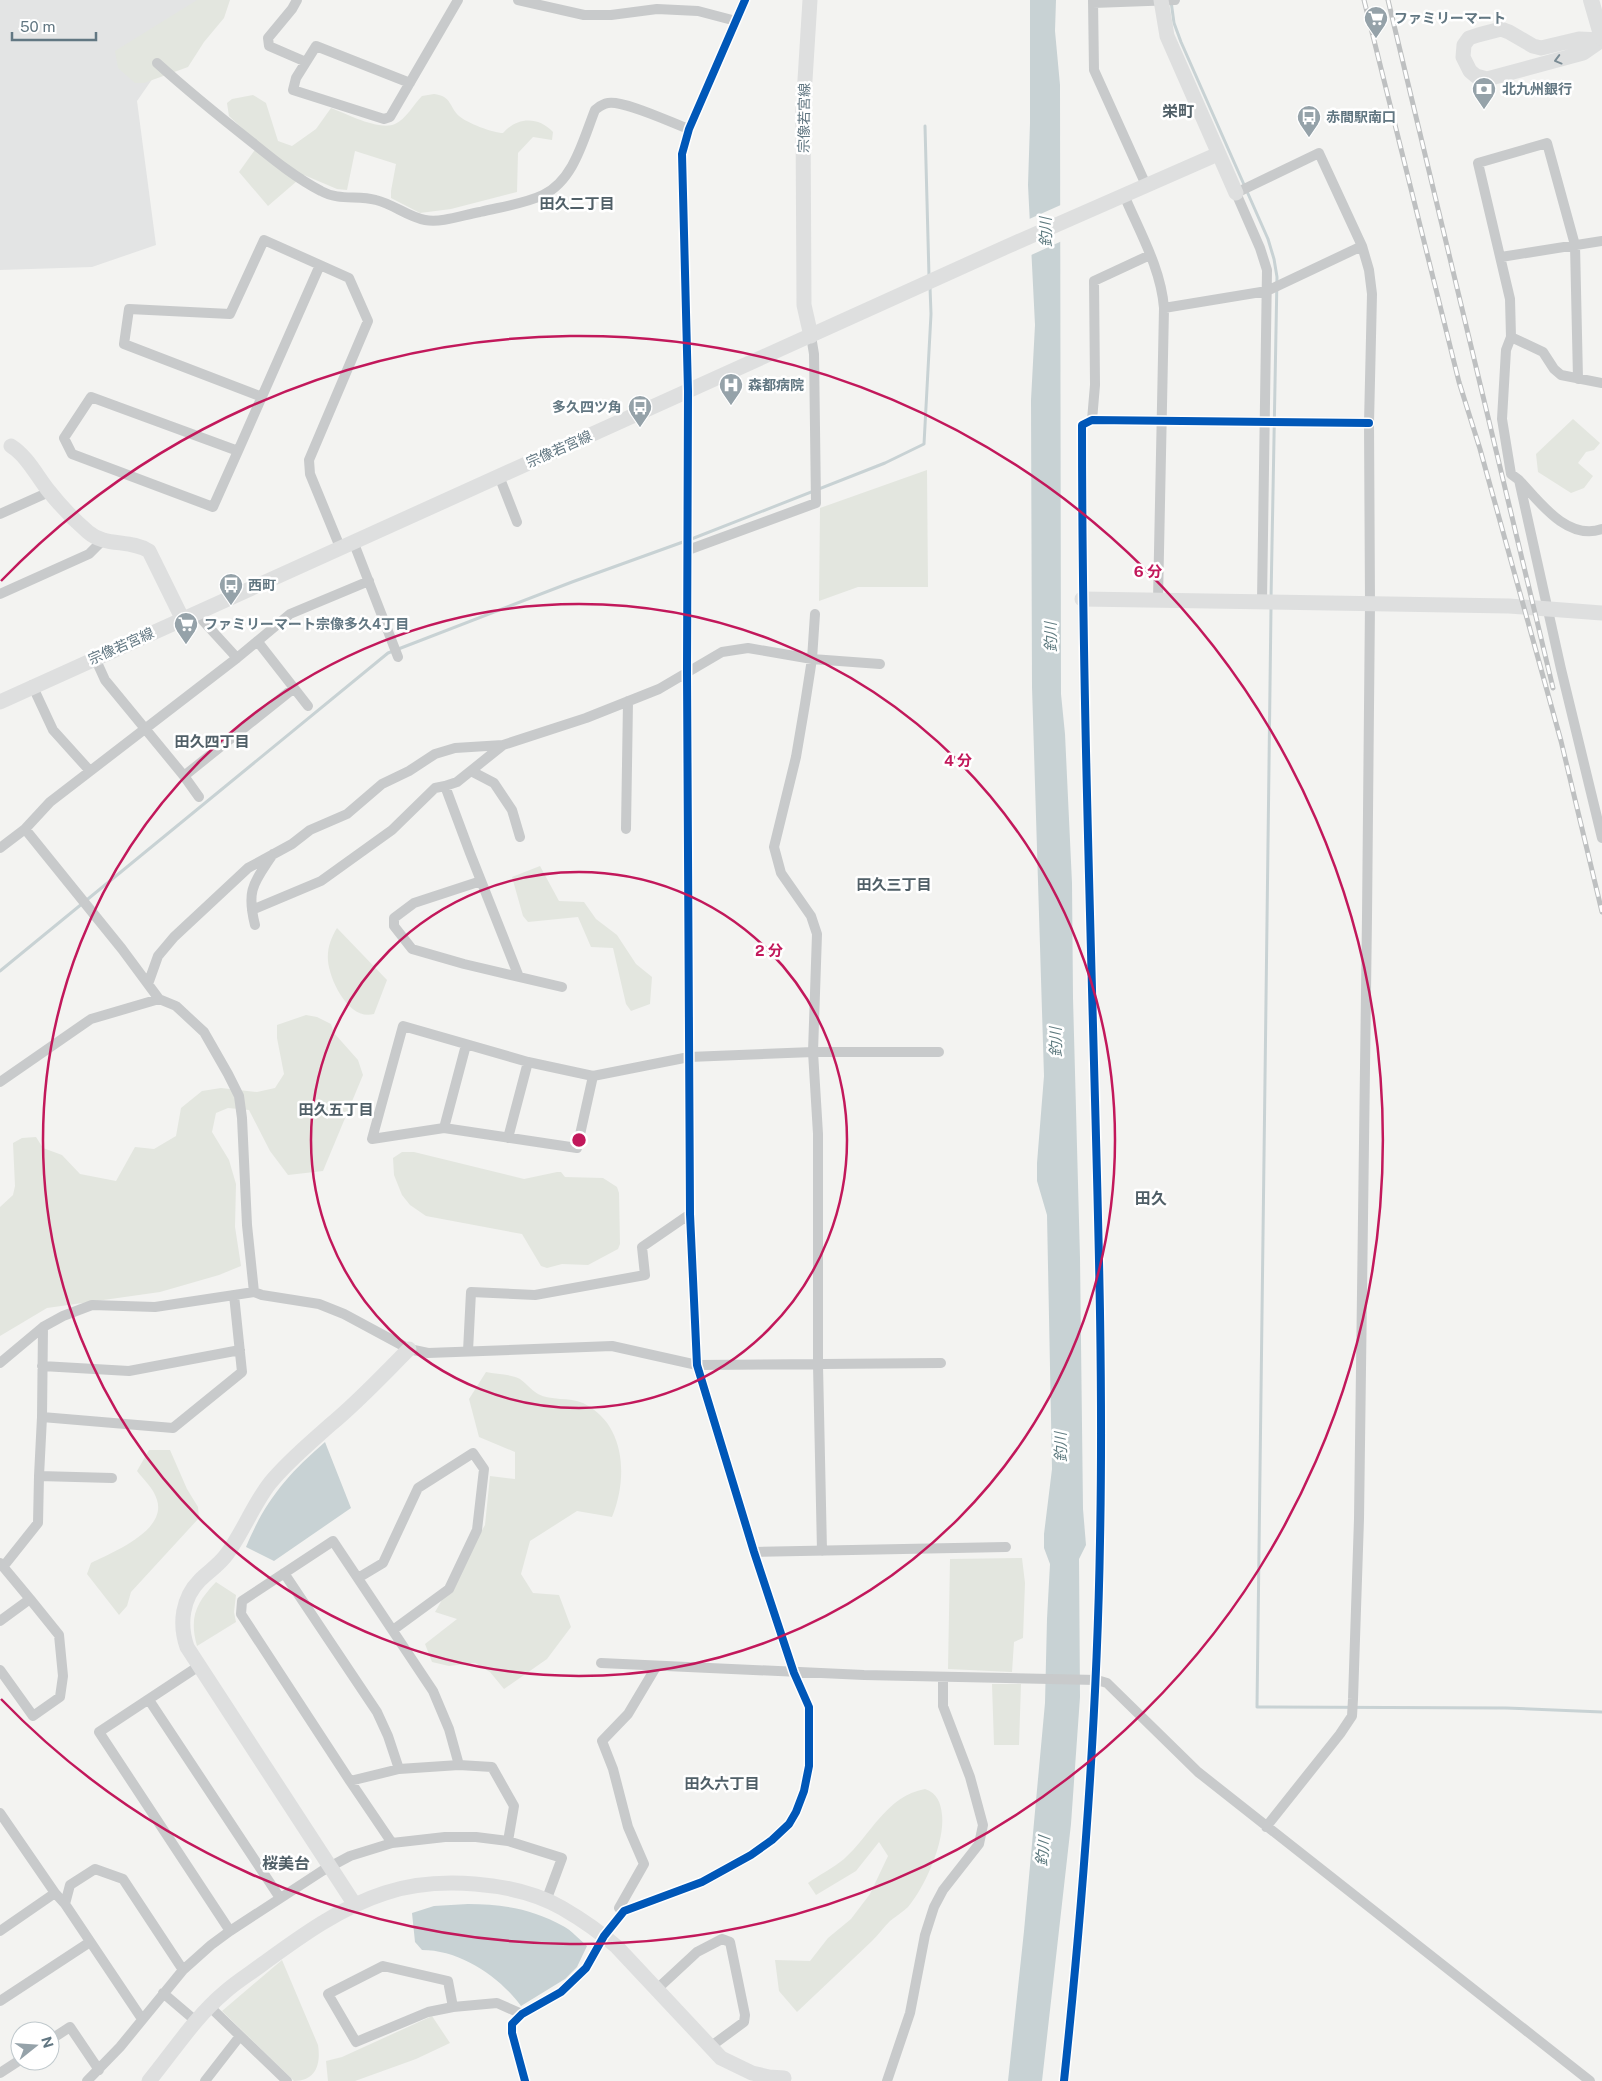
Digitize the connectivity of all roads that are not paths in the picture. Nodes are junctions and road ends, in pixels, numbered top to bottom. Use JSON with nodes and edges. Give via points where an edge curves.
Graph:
{"nodes":[{"id":1,"x":297,"y":0,"type":"edge"},
{"id":2,"x":458,"y":0,"type":"edge"},
{"id":3,"x":518,"y":0,"type":"edge"},
{"id":4,"x":745,"y":0,"type":"edge"},
{"id":5,"x":810,"y":0,"type":"edge"},
{"id":6,"x":1166,"y":0,"type":"edge"},
{"id":7,"x":1591,"y":0,"type":"edge"},
{"id":8,"x":1093,"y":1,"type":"edge"},
{"id":9,"x":736,"y":21,"type":"junction"},
{"id":10,"x":1602,"y":40,"type":"edge"},
{"id":11,"x":306,"y":62,"type":"junction"},
{"id":12,"x":157,"y":63,"type":"dead end"},
{"id":13,"x":410,"y":82,"type":"junction"},
{"id":14,"x":689,"y":130,"type":"junction"},
{"id":15,"x":1218,"y":154,"type":"junction"},
{"id":16,"x":1146,"y":185,"type":"junction"},
{"id":17,"x":1236,"y":193,"type":"junction"},
{"id":18,"x":1124,"y":195,"type":"junction"},
{"id":19,"x":1602,"y":241,"type":"edge"},
{"id":20,"x":1575,"y":245,"type":"junction"},
{"id":21,"x":1362,"y":246,"type":"junction"},
{"id":22,"x":1150,"y":255,"type":"junction"},
{"id":23,"x":1501,"y":257,"type":"junction"},
{"id":24,"x":320,"y":266,"type":"junction"},
{"id":25,"x":1266,"y":291,"type":"junction"},
{"id":26,"x":1164,"y":308,"type":"junction"},
{"id":27,"x":811,"y":336,"type":"junction"},
{"id":28,"x":1511,"y":337,"type":"junction"},
{"id":29,"x":1578,"y":379,"type":"junction"},
{"id":30,"x":1602,"y":383,"type":"edge"},
{"id":31,"x":688,"y":391,"type":"junction"},
{"id":32,"x":262,"y":396,"type":"junction"},
{"id":33,"x":1092,"y":420,"type":"junction"},
{"id":34,"x":1161,"y":422,"type":"junction"},
{"id":35,"x":1264,"y":422,"type":"junction"},
{"id":36,"x":1369,"y":423,"type":"junction"},
{"id":37,"x":6,"y":446,"type":"edge"},
{"id":38,"x":238,"y":451,"type":"junction"},
{"id":39,"x":499,"y":476,"type":"junction"},
{"id":40,"x":1519,"y":480,"type":"junction"},
{"id":41,"x":49,"y":492,"type":"junction"},
{"id":42,"x":0,"y":514,"type":"edge"},
{"id":43,"x":517,"y":522,"type":"dead end"},
{"id":44,"x":1602,"y":529,"type":"edge"},
{"id":45,"x":102,"y":540,"type":"junction"},
{"id":46,"x":347,"y":544,"type":"junction"},
{"id":47,"x":688,"y":550,"type":"junction"},
{"id":48,"x":369,"y":581,"type":"junction"},
{"id":49,"x":0,"y":594,"type":"edge"},
{"id":50,"x":1082,"y":599,"type":"junction"},
{"id":51,"x":1158,"y":600,"type":"junction"},
{"id":52,"x":1262,"y":601,"type":"junction"},
{"id":53,"x":1370,"y":603,"type":"junction"},
{"id":54,"x":1549,"y":609,"type":"junction"},
{"id":55,"x":1602,"y":613,"type":"edge"},
{"id":56,"x":815,"y":614,"type":"dead end"},
{"id":57,"x":189,"y":615,"type":"junction"},
{"id":58,"x":258,"y":642,"type":"junction"},
{"id":59,"x":398,"y":657,"type":"dead end"},
{"id":60,"x":95,"y":658,"type":"junction"},
{"id":61,"x":237,"y":658,"type":"junction"},
{"id":62,"x":812,"y":659,"type":"junction"},
{"id":63,"x":880,"y":664,"type":"dead end"},
{"id":64,"x":687,"y":672,"type":"junction"},
{"id":65,"x":32,"y":685,"type":"junction"},
{"id":66,"x":294,"y":688,"type":"junction"},
{"id":67,"x":628,"y":701,"type":"junction"},
{"id":68,"x":0,"y":702,"type":"edge"},
{"id":69,"x":308,"y":706,"type":"dead end"},
{"id":70,"x":145,"y":729,"type":"junction"},
{"id":71,"x":503,"y":745,"type":"junction"},
{"id":72,"x":90,"y":771,"type":"junction"},
{"id":73,"x":471,"y":771,"type":"junction"},
{"id":74,"x":184,"y":776,"type":"junction"},
{"id":75,"x":446,"y":786,"type":"junction"},
{"id":76,"x":199,"y":796,"type":"dead end"},
{"id":77,"x":25,"y":829,"type":"junction"},
{"id":78,"x":626,"y":829,"type":"dead end"},
{"id":79,"x":520,"y":837,"type":"dead end"},
{"id":80,"x":1602,"y":838,"type":"edge"},
{"id":81,"x":0,"y":848,"type":"edge"},
{"id":82,"x":274,"y":853,"type":"junction"},
{"id":83,"x":481,"y":881,"type":"junction"},
{"id":84,"x":252,"y":910,"type":"junction"},
{"id":85,"x":256,"y":925,"type":"dead end"},
{"id":86,"x":519,"y":977,"type":"junction"},
{"id":87,"x":148,"y":984,"type":"junction"},
{"id":88,"x":562,"y":987,"type":"dead end"},
{"id":89,"x":158,"y":999,"type":"junction"},
{"id":90,"x":466,"y":1045,"type":"junction"},
{"id":91,"x":814,"y":1052,"type":"junction"},
{"id":92,"x":939,"y":1052,"type":"dead end"},
{"id":93,"x":689,"y":1057,"type":"junction"},
{"id":94,"x":528,"y":1062,"type":"junction"},
{"id":95,"x":594,"y":1076,"type":"junction"},
{"id":96,"x":0,"y":1082,"type":"edge"},
{"id":97,"x":444,"y":1128,"type":"junction"},
{"id":98,"x":508,"y":1138,"type":"junction"},
{"id":99,"x":690,"y":1214,"type":"junction"},
{"id":100,"x":254,"y":1292,"type":"junction"},
{"id":101,"x":234,"y":1295,"type":"junction"},
{"id":102,"x":43,"y":1327,"type":"junction"},
{"id":103,"x":410,"y":1349,"type":"junction"},
{"id":104,"x":240,"y":1350,"type":"junction"},
{"id":105,"x":468,"y":1351,"type":"junction"},
{"id":106,"x":0,"y":1363,"type":"edge"},
{"id":107,"x":941,"y":1363,"type":"dead end"},
{"id":108,"x":697,"y":1365,"type":"junction"},
{"id":109,"x":818,"y":1365,"type":"junction"},
{"id":110,"x":42,"y":1366,"type":"junction"},
{"id":111,"x":42,"y":1418,"type":"junction"},
{"id":112,"x":39,"y":1476,"type":"junction"},
{"id":113,"x":112,"y":1478,"type":"dead end"},
{"id":114,"x":1006,"y":1548,"type":"dead end"},
{"id":115,"x":822,"y":1551,"type":"junction"},
{"id":116,"x":754,"y":1552,"type":"junction"},
{"id":117,"x":1,"y":1565,"type":"edge"},
{"id":118,"x":284,"y":1573,"type":"junction"},
{"id":119,"x":358,"y":1578,"type":"junction"},
{"id":120,"x":30,"y":1599,"type":"junction"},
{"id":121,"x":0,"y":1621,"type":"edge"},
{"id":122,"x":393,"y":1630,"type":"junction"},
{"id":123,"x":601,"y":1663,"type":"dead end"},
{"id":124,"x":199,"y":1666,"type":"junction"},
{"id":125,"x":656,"y":1667,"type":"junction"},
{"id":126,"x":0,"y":1670,"type":"edge"},
{"id":127,"x":794,"y":1673,"type":"junction"},
{"id":128,"x":942,"y":1678,"type":"junction"},
{"id":129,"x":1094,"y":1680,"type":"junction"},
{"id":130,"x":149,"y":1700,"type":"junction"},
{"id":131,"x":459,"y":1765,"type":"junction"},
{"id":132,"x":399,"y":1769,"type":"junction"},
{"id":133,"x":350,"y":1781,"type":"junction"},
{"id":134,"x":0,"y":1813,"type":"edge"},
{"id":135,"x":1266,"y":1827,"type":"junction"},
{"id":136,"x":508,"y":1842,"type":"junction"},
{"id":137,"x":392,"y":1843,"type":"junction"},
{"id":138,"x":330,"y":1866,"type":"junction"},
{"id":139,"x":55,"y":1893,"type":"junction"},
{"id":140,"x":280,"y":1898,"type":"junction"},
{"id":141,"x":546,"y":1901,"type":"junction"},
{"id":142,"x":65,"y":1904,"type":"junction"},
{"id":143,"x":354,"y":1905,"type":"junction"},
{"id":144,"x":624,"y":1911,"type":"junction"},
{"id":145,"x":230,"y":1931,"type":"junction"},
{"id":146,"x":0,"y":1932,"type":"edge"},
{"id":147,"x":604,"y":1936,"type":"junction"},
{"id":148,"x":90,"y":1942,"type":"junction"},
{"id":149,"x":183,"y":1970,"type":"junction"},
{"id":150,"x":656,"y":1990,"type":"junction"},
{"id":151,"x":163,"y":1993,"type":"junction"},
{"id":152,"x":0,"y":2001,"type":"edge"},
{"id":153,"x":210,"y":2007,"type":"junction"},
{"id":154,"x":453,"y":2007,"type":"junction"},
{"id":155,"x":522,"y":2014,"type":"junction"},
{"id":156,"x":142,"y":2019,"type":"junction"},
{"id":157,"x":197,"y":2022,"type":"junction"},
{"id":158,"x":60,"y":2034,"type":"edge"},
{"id":159,"x":240,"y":2036,"type":"junction"},
{"id":160,"x":710,"y":2047,"type":"junction"},
{"id":161,"x":99,"y":2070,"type":"junction"},
{"id":162,"x":784,"y":2078,"type":"dead end"},
{"id":163,"x":88,"y":2081,"type":"edge"},
{"id":164,"x":148,"y":2081,"type":"edge"},
{"id":165,"x":206,"y":2081,"type":"edge"},
{"id":166,"x":286,"y":2081,"type":"edge"},
{"id":167,"x":525,"y":2081,"type":"edge"},
{"id":168,"x":887,"y":2081,"type":"edge"},
{"id":169,"x":1064,"y":2081,"type":"edge"},
{"id":170,"x":1590,"y":2081,"type":"edge"}],
"edges":[{"from":1,"to":11,"type":"street","via":[[268,38],[269,46]]},
{"from":2,"to":13,"type":"street"},
{"from":3,"to":9,"type":"street","via":[[584,15],[657,9],[698,11]]},
{"from":4,"to":9,"type":"street"},
{"from":5,"to":27,"type":"street","name":"宗像若宮線","via":[[803,112],[804,305]]},
{"from":6,"to":8,"type":"street"},
{"from":6,"to":15,"type":"street","via":[[1167,36]]},
{"from":7,"to":10,"type":"main road"},
{"from":8,"to":16,"type":"street","via":[[1094,70]]},
{"from":9,"to":14,"type":"street"},
{"from":10,"to":10,"type":"street","one_way":true,"via":[[1583,53],[1487,79],[1470,71],[1463,57],[1464,44],[1469,38],[1500,29],[1541,48],[1579,39]]},
{"from":11,"to":13,"type":"street","via":[[316,46]]},
{"from":11,"to":13,"type":"street","via":[[293,90],[384,119],[390,117]]},
{"from":12,"to":14,"type":"street","via":[[232,127],[322,192],[338,198],[369,198],[386,202],[422,220],[434,222],[504,207],[542,195],[558,185],[579,151],[595,110],[602,104],[626,105]]},
{"from":14,"to":31,"type":"street","via":[[682,154]]},
{"from":15,"to":16,"type":"street"},
{"from":15,"to":17,"type":"street"},
{"from":16,"to":18,"type":"street"},
{"from":17,"to":21,"type":"street","via":[[1319,153]]},
{"from":17,"to":25,"type":"street","via":[[1267,270]]},
{"from":18,"to":22,"type":"street"},
{"from":18,"to":27,"type":"street"},
{"from":19,"to":20,"type":"street"},
{"from":20,"to":23,"type":"street"},
{"from":20,"to":23,"type":"street","via":[[1547,143],[1478,163]]},
{"from":20,"to":29,"type":"street"},
{"from":21,"to":25,"type":"street"},
{"from":21,"to":36,"type":"street","via":[[1372,294]]},
{"from":22,"to":26,"type":"street","via":[[1162,290]]},
{"from":22,"to":33,"type":"street","via":[[1094,281]]},
{"from":23,"to":28,"type":"street","via":[[1510,298]]},
{"from":24,"to":32,"type":"street"},
{"from":24,"to":32,"type":"street","via":[[264,240],[230,314],[129,309],[124,344]]},
{"from":24,"to":46,"type":"street","via":[[349,278],[368,320],[308,460],[310,474]]},
{"from":25,"to":26,"type":"street"},
{"from":25,"to":35,"type":"street"},
{"from":26,"to":34,"type":"street"},
{"from":27,"to":31,"type":"street","name":"宗像若宮線"},
{"from":27,"to":47,"type":"street","via":[[816,503]]},
{"from":28,"to":29,"type":"street","via":[[1543,352],[1561,375]]},
{"from":28,"to":40,"type":"street","via":[[1506,350],[1502,419],[1510,474]]},
{"from":29,"to":30,"type":"street"},
{"from":31,"to":39,"type":"street","name":"宗像若宮線"},
{"from":31,"to":47,"type":"street"},
{"from":32,"to":38,"type":"street"},
{"from":33,"to":34,"type":"street"},
{"from":33,"to":50,"type":"street","via":[[1082,425]]},
{"from":34,"to":35,"type":"street"},
{"from":34,"to":51,"type":"street"},
{"from":35,"to":36,"type":"street"},
{"from":35,"to":52,"type":"street"},
{"from":36,"to":53,"type":"street"},
{"from":37,"to":41,"type":"street","via":[[23,456]]},
{"from":38,"to":38,"type":"street","via":[[213,507],[72,454],[64,438],[91,397]]},
{"from":39,"to":43,"type":"street"},
{"from":39,"to":46,"type":"street","name":"宗像若宮線"},
{"from":40,"to":44,"type":"street","via":[[1557,518],[1573,529],[1594,532]]},
{"from":40,"to":54,"type":"street"},
{"from":41,"to":42,"type":"street"},
{"from":41,"to":45,"type":"street","via":[[88,533]]},
{"from":45,"to":49,"type":"street","via":[[89,554]]},
{"from":45,"to":57,"type":"street","via":[[132,544],[149,551]]},
{"from":46,"to":48,"type":"street"},
{"from":46,"to":57,"type":"street","name":"宗像若宮線"},
{"from":47,"to":64,"type":"street"},
{"from":48,"to":58,"type":"street","via":[[290,614]]},
{"from":48,"to":59,"type":"street"},
{"from":50,"to":51,"type":"street"},
{"from":50,"to":129,"type":"street","via":[[1100,1306],[1101,1538]]},
{"from":51,"to":52,"type":"street"},
{"from":52,"to":53,"type":"street"},
{"from":53,"to":54,"type":"street"},
{"from":53,"to":135,"type":"street","via":[[1359,1519],[1352,1716]]},
{"from":54,"to":55,"type":"street"},
{"from":54,"to":80,"type":"street"},
{"from":56,"to":62,"type":"street"},
{"from":57,"to":60,"type":"street","name":"宗像若宮線"},
{"from":57,"to":61,"type":"street"},
{"from":58,"to":61,"type":"street"},
{"from":58,"to":66,"type":"street"},
{"from":60,"to":65,"type":"street","name":"宗像若宮線"},
{"from":60,"to":70,"type":"street","via":[[105,680]]},
{"from":61,"to":70,"type":"street"},
{"from":62,"to":63,"type":"street"},
{"from":62,"to":64,"type":"street","via":[[748,648],[722,652]]},
{"from":62,"to":91,"type":"street","via":[[796,757],[774,847],[781,873],[811,916],[817,934]]},
{"from":64,"to":67,"type":"street","via":[[659,689]]},
{"from":64,"to":93,"type":"street"},
{"from":65,"to":68,"type":"street","name":"宗像若宮線"},
{"from":65,"to":72,"type":"street","via":[[53,730]]},
{"from":66,"to":69,"type":"street"},
{"from":66,"to":74,"type":"street"},
{"from":67,"to":71,"type":"street"},
{"from":67,"to":78,"type":"street"},
{"from":70,"to":72,"type":"street"},
{"from":70,"to":74,"type":"street"},
{"from":71,"to":73,"type":"street"},
{"from":71,"to":82,"type":"street","via":[[455,748],[435,754],[382,784],[347,814],[310,830]]},
{"from":72,"to":77,"type":"street","via":[[50,802]]},
{"from":73,"to":75,"type":"street"},
{"from":73,"to":79,"type":"street","via":[[494,783],[512,810]]},
{"from":74,"to":76,"type":"street"},
{"from":75,"to":83,"type":"street"},
{"from":75,"to":84,"type":"street","via":[[435,788],[392,830],[321,881]]},
{"from":77,"to":81,"type":"street"},
{"from":77,"to":87,"type":"street"},
{"from":82,"to":84,"type":"street","via":[[250,895]]},
{"from":82,"to":87,"type":"street","via":[[248,868],[174,937],[158,956]]},
{"from":83,"to":86,"type":"street"},
{"from":83,"to":86,"type":"street","via":[[414,903],[394,918],[394,926],[412,949]]},
{"from":84,"to":85,"type":"street"},
{"from":86,"to":88,"type":"street"},
{"from":87,"to":89,"type":"street"},
{"from":89,"to":96,"type":"street","via":[[91,1019]]},
{"from":89,"to":100,"type":"street","via":[[176,1006],[204,1032],[239,1096]]},
{"from":90,"to":94,"type":"street"},
{"from":90,"to":97,"type":"street"},
{"from":90,"to":97,"type":"street","via":[[403,1026],[372,1139]]},
{"from":91,"to":92,"type":"street"},
{"from":91,"to":93,"type":"street"},
{"from":91,"to":109,"type":"street","via":[[818,1134]]},
{"from":93,"to":95,"type":"street"},
{"from":93,"to":99,"type":"street"},
{"from":94,"to":95,"type":"street"},
{"from":94,"to":98,"type":"street"},
{"from":95,"to":98,"type":"street","via":[[577,1148]]},
{"from":97,"to":98,"type":"street"},
{"from":99,"to":105,"type":"street","via":[[642,1247],[645,1275],[535,1295],[471,1292]]},
{"from":99,"to":108,"type":"street"},
{"from":100,"to":101,"type":"street"},
{"from":100,"to":103,"type":"street","via":[[319,1304]]},
{"from":101,"to":102,"type":"street","via":[[155,1307],[92,1306]]},
{"from":101,"to":104,"type":"street"},
{"from":102,"to":106,"type":"street"},
{"from":102,"to":110,"type":"street"},
{"from":103,"to":105,"type":"street","via":[[428,1353]]},
{"from":103,"to":124,"type":"street","via":[[276,1477],[258,1499],[227,1553],[192,1590],[185,1604],[182,1627],[187,1647]]},
{"from":104,"to":110,"type":"street","via":[[129,1371]]},
{"from":104,"to":111,"type":"street","via":[[242,1372],[173,1428]]},
{"from":105,"to":108,"type":"street","via":[[612,1346]]},
{"from":107,"to":109,"type":"street"},
{"from":108,"to":109,"type":"street"},
{"from":108,"to":116,"type":"street"},
{"from":109,"to":115,"type":"street"},
{"from":110,"to":111,"type":"street"},
{"from":111,"to":112,"type":"street"},
{"from":112,"to":113,"type":"street"},
{"from":112,"to":117,"type":"street","via":[[38,1523]]},
{"from":114,"to":115,"type":"street"},
{"from":115,"to":116,"type":"street"},
{"from":116,"to":127,"type":"street"},
{"from":117,"to":120,"type":"street"},
{"from":118,"to":119,"type":"street","via":[[333,1542]]},
{"from":118,"to":132,"type":"street","via":[[377,1712]]},
{"from":118,"to":133,"type":"street","via":[[242,1600],[241,1614]]},
{"from":119,"to":122,"type":"street"},
{"from":119,"to":122,"type":"street","via":[[383,1563],[418,1488],[473,1453],[484,1469],[476,1530],[449,1589]]},
{"from":120,"to":121,"type":"street"},
{"from":120,"to":126,"type":"street","via":[[59,1635],[63,1676],[60,1697],[33,1716]]},
{"from":122,"to":131,"type":"street","via":[[433,1691]]},
{"from":123,"to":125,"type":"street"},
{"from":124,"to":130,"type":"street"},
{"from":124,"to":138,"type":"street"},
{"from":125,"to":127,"type":"street"},
{"from":125,"to":144,"type":"street","via":[[628,1714],[602,1741],[613,1769],[628,1828],[644,1864],[619,1908]]},
{"from":127,"to":128,"type":"street"},
{"from":127,"to":144,"type":"street","via":[[809,1706],[809,1766],[804,1791],[789,1824],[751,1855],[702,1882]]},
{"from":128,"to":129,"type":"street"},
{"from":128,"to":168,"type":"street","via":[[943,1706],[970,1777],[982,1825],[979,1844],[943,1890],[934,1907],[925,1935],[910,2013]]},
{"from":129,"to":135,"type":"street","via":[[1107,1683],[1198,1772]]},
{"from":129,"to":169,"type":"street","via":[[1080,1928]]},
{"from":130,"to":140,"type":"street"},
{"from":130,"to":145,"type":"street","via":[[99,1732]]},
{"from":131,"to":132,"type":"street"},
{"from":131,"to":136,"type":"street","via":[[492,1767],[514,1806]]},
{"from":132,"to":133,"type":"street"},
{"from":133,"to":137,"type":"street"},
{"from":134,"to":139,"type":"street"},
{"from":135,"to":170,"type":"street"},
{"from":136,"to":137,"type":"street","via":[[445,1837]]},
{"from":136,"to":141,"type":"street","via":[[562,1858]]},
{"from":137,"to":138,"type":"street"},
{"from":138,"to":140,"type":"street"},
{"from":138,"to":143,"type":"street"},
{"from":139,"to":142,"type":"street"},
{"from":139,"to":146,"type":"street"},
{"from":140,"to":145,"type":"street"},
{"from":141,"to":143,"type":"street","via":[[495,1886],[444,1883],[385,1893]]},
{"from":141,"to":147,"type":"street"},
{"from":142,"to":148,"type":"street"},
{"from":142,"to":149,"type":"street","via":[[70,1885],[95,1868],[123,1879]]},
{"from":143,"to":153,"type":"street","via":[[284,1949],[224,1992]]},
{"from":144,"to":147,"type":"street"},
{"from":145,"to":149,"type":"street"},
{"from":147,"to":150,"type":"street"},
{"from":147,"to":155,"type":"street","via":[[586,1968],[561,1992]]},
{"from":148,"to":152,"type":"street"},
{"from":148,"to":156,"type":"street"},
{"from":149,"to":151,"type":"street"},
{"from":150,"to":160,"type":"street"},
{"from":150,"to":160,"type":"street","via":[[697,1952],[722,1939],[730,1942],[744,2022]]},
{"from":151,"to":156,"type":"street"},
{"from":151,"to":157,"type":"street"},
{"from":153,"to":157,"type":"street"},
{"from":153,"to":159,"type":"street"},
{"from":154,"to":154,"type":"street","via":[[448,1981],[383,1966],[328,1994],[356,2042],[428,2012]]},
{"from":154,"to":155,"type":"street","via":[[497,2003]]},
{"from":155,"to":167,"type":"street","via":[[512,2024],[512,2033]]},
{"from":156,"to":161,"type":"street"},
{"from":157,"to":164,"type":"street"},
{"from":158,"to":161,"type":"street","via":[[70,2027]]},
{"from":159,"to":165,"type":"street"},
{"from":159,"to":166,"type":"street"},
{"from":160,"to":162,"type":"street","via":[[737,2067]]},
{"from":161,"to":163,"type":"street"}]}
